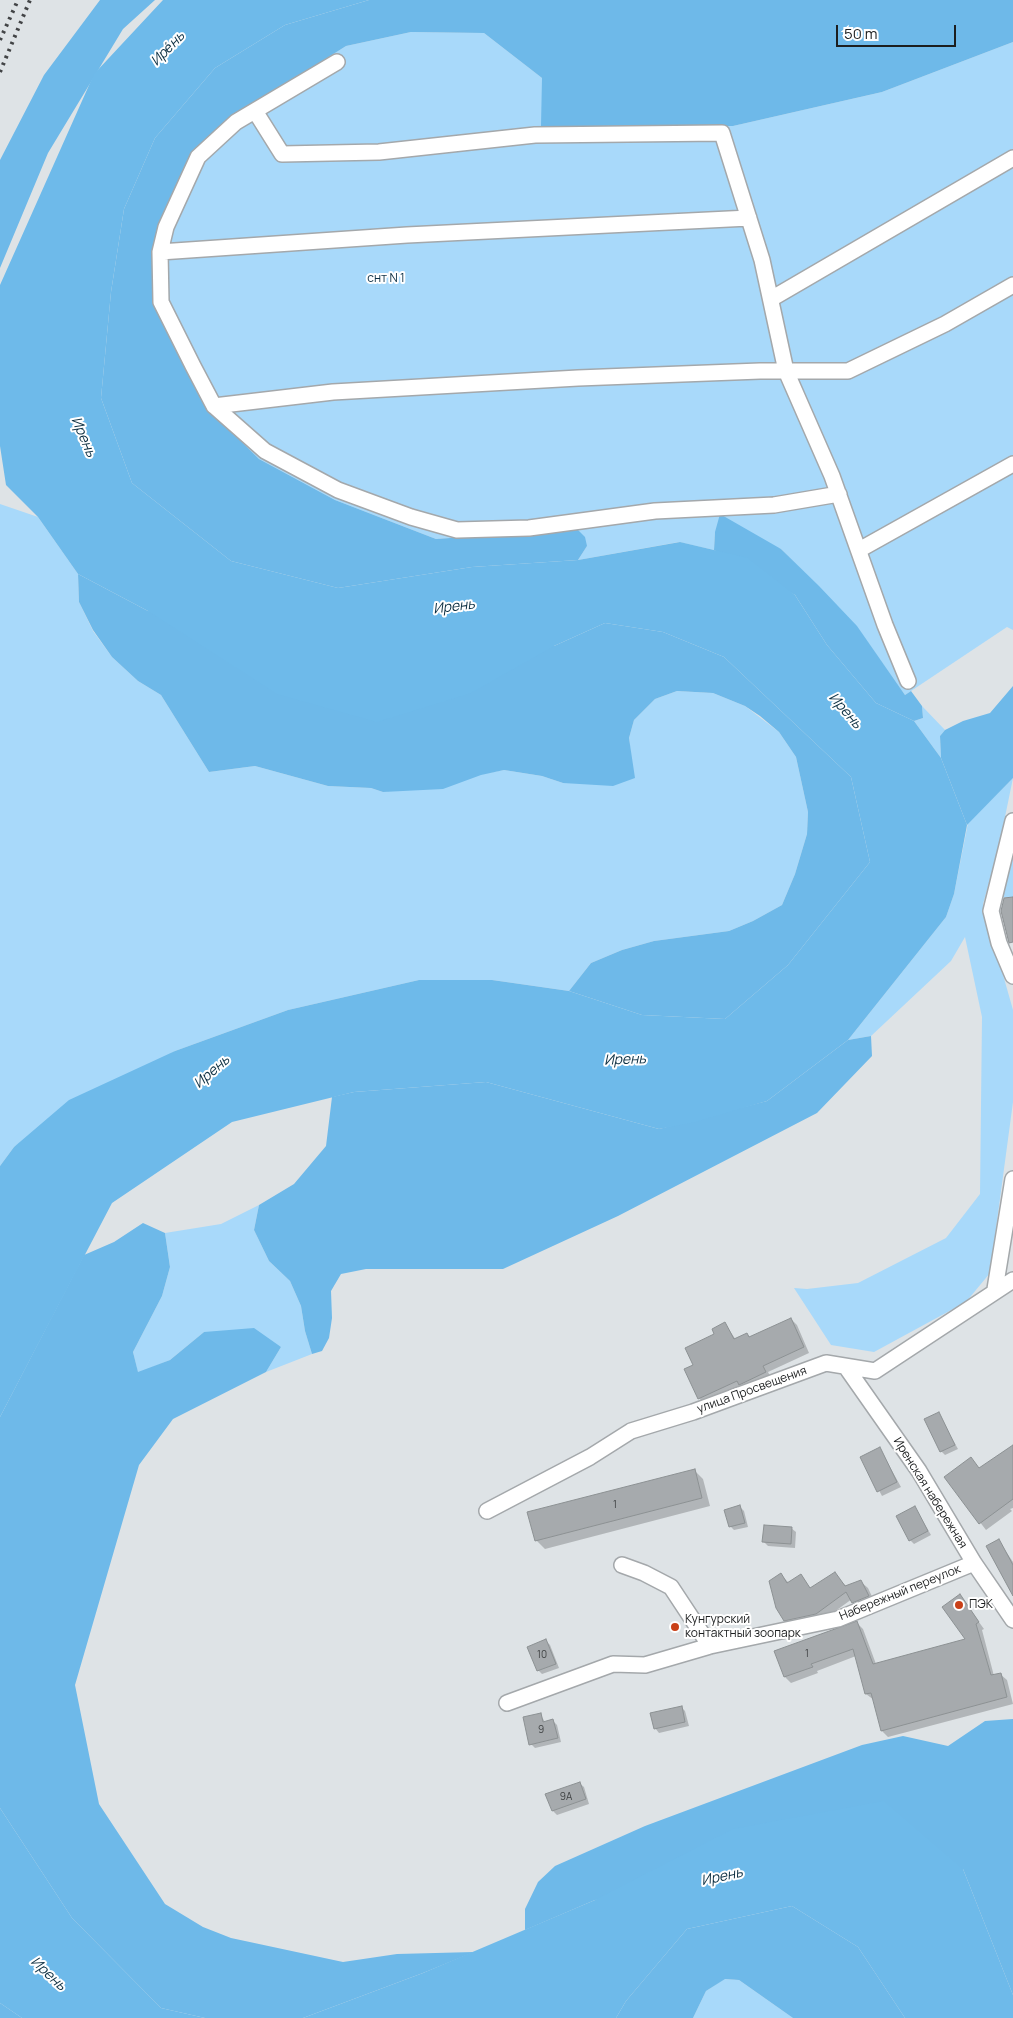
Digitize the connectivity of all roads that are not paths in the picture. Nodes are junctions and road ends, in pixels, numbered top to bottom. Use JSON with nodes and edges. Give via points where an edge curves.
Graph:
{"nodes":[{"id":1,"x":337,"y":62,"type":"dead end"},
{"id":2,"x":255,"y":111,"type":"junction"},
{"id":3,"x":1013,"y":158,"type":"edge"},
{"id":4,"x":749,"y":218,"type":"junction"},
{"id":5,"x":160,"y":252,"type":"junction"},
{"id":6,"x":1013,"y":285,"type":"edge"},
{"id":7,"x":771,"y":298,"type":"junction"},
{"id":8,"x":786,"y":371,"type":"junction"},
{"id":9,"x":214,"y":406,"type":"junction"},
{"id":10,"x":1013,"y":464,"type":"edge"},
{"id":11,"x":839,"y":494,"type":"junction"},
{"id":12,"x":858,"y":550,"type":"junction"},
{"id":13,"x":908,"y":681,"type":"dead end"},
{"id":14,"x":1013,"y":821,"type":"edge"},
{"id":15,"x":1013,"y":976,"type":"edge"},
{"id":16,"x":1013,"y":1179,"type":"edge"},
{"id":17,"x":1010,"y":1219,"type":"edge"},
{"id":18,"x":1013,"y":1280,"type":"edge"},
{"id":19,"x":995,"y":1289,"type":"junction"},
{"id":20,"x":846,"y":1366,"type":"junction"},
{"id":21,"x":487,"y":1511,"type":"dead end"},
{"id":22,"x":974,"y":1563,"type":"junction"},
{"id":23,"x":622,"y":1565,"type":"dead end"},
{"id":24,"x":1013,"y":1620,"type":"edge"},
{"id":25,"x":710,"y":1646,"type":"junction"},
{"id":26,"x":507,"y":1703,"type":"dead end"}],
"edges":[{"from":1,"to":2,"type":"street"},
{"from":2,"to":4,"type":"street","via":[[282,154],[379,152],[535,135],[722,133]]},
{"from":2,"to":5,"type":"street","via":[[236,122],[198,157],[166,227]]},
{"from":3,"to":7,"type":"street"},
{"from":4,"to":5,"type":"street"},
{"from":4,"to":7,"type":"street"},
{"from":5,"to":9,"type":"street","via":[[161,302]]},
{"from":6,"to":8,"type":"street","via":[[945,324],[848,371]]},
{"from":7,"to":8,"type":"street"},
{"from":8,"to":9,"type":"street","via":[[578,378],[342,392]]},
{"from":8,"to":11,"type":"street"},
{"from":9,"to":11,"type":"street","via":[[265,450],[338,490],[411,517],[458,530],[529,528],[655,511],[774,505]]},
{"from":10,"to":12,"type":"street"},
{"from":11,"to":12,"type":"street"},
{"from":12,"to":13,"type":"street"},
{"from":14,"to":15,"type":"street","via":[[990,911]]},
{"from":16,"to":17,"type":"street"},
{"from":17,"to":19,"type":"street"},
{"from":18,"to":19,"type":"street","name":"улица Просвещения"},
{"from":19,"to":20,"type":"street","name":"улица Просвещения","via":[[875,1371]]},
{"from":20,"to":21,"type":"street","name":"улица Просвещения","via":[[826,1363],[631,1431],[590,1457]]},
{"from":20,"to":22,"type":"street","name":"Иренская набережная","via":[[919,1471]]},
{"from":22,"to":24,"type":"street","name":"Иренская набережная"},
{"from":22,"to":25,"type":"street","name":"Набережный переулок","via":[[838,1619]]},
{"from":23,"to":25,"type":"street","via":[[671,1587]]},
{"from":25,"to":26,"type":"street","name":"Набережный переулок","via":[[645,1665],[613,1664]]}]}
